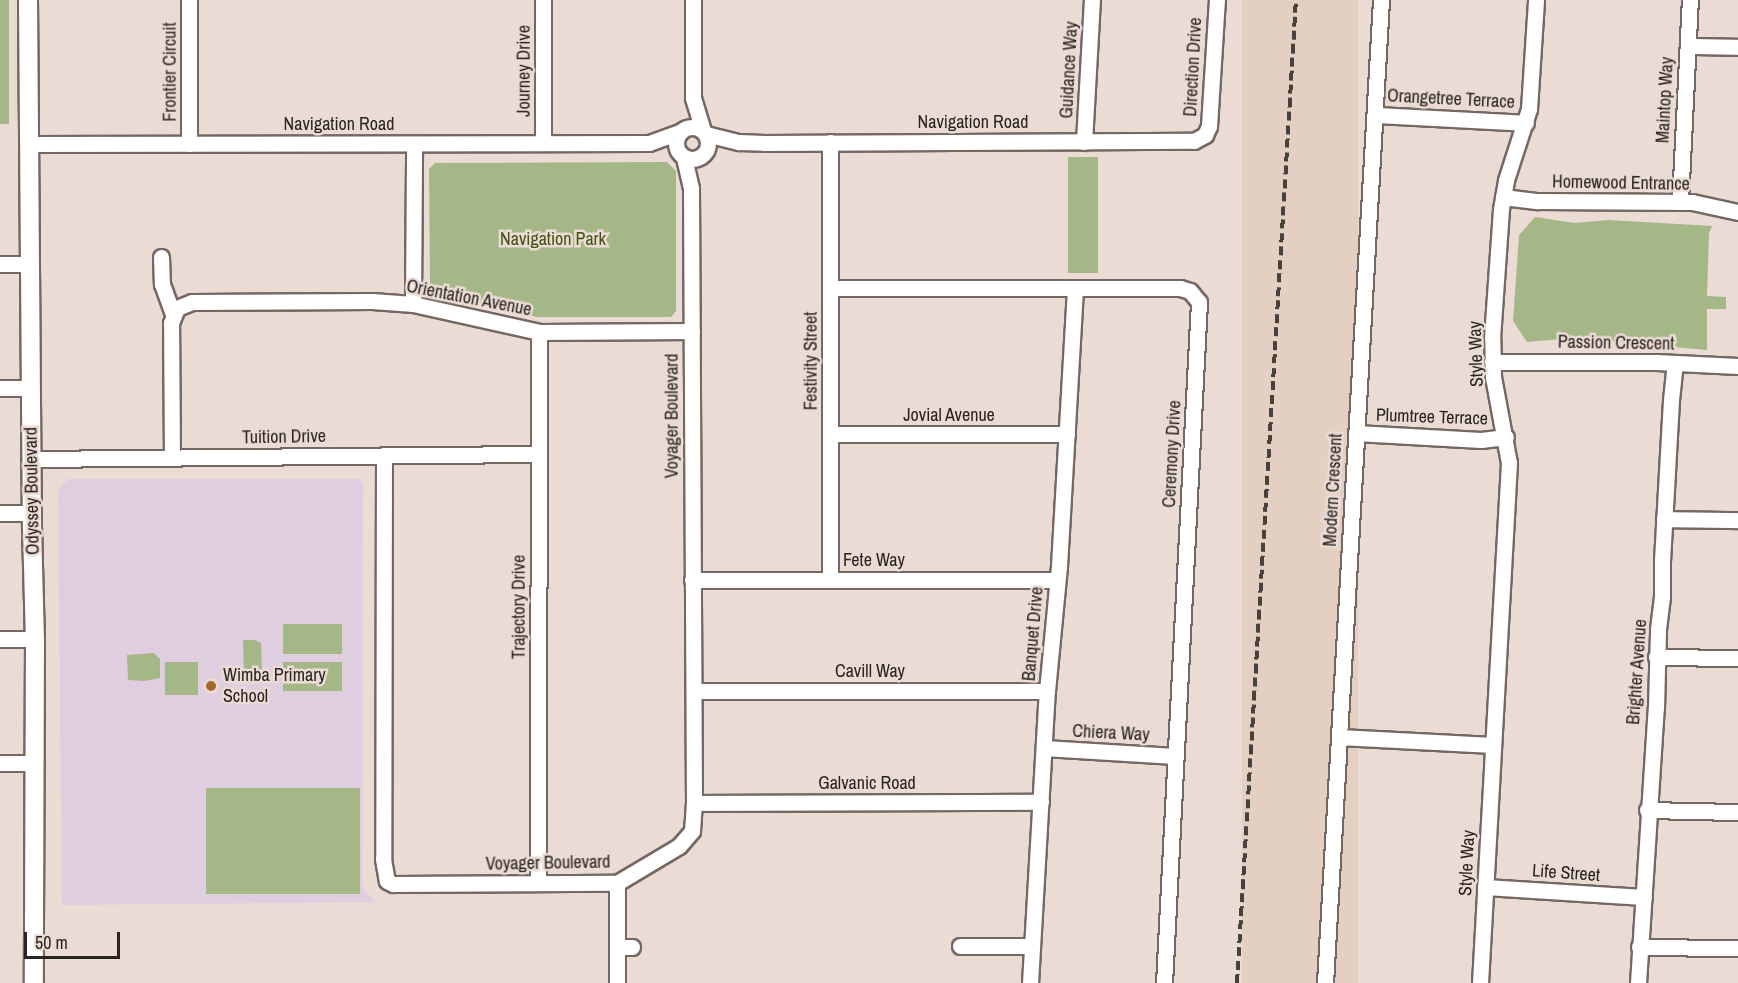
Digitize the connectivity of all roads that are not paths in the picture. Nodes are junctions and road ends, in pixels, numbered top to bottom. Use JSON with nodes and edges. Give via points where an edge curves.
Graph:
{"nodes":[{"id":1,"x":28,"y":0,"type":"edge"},
{"id":2,"x":189,"y":0,"type":"edge"},
{"id":3,"x":543,"y":0,"type":"edge"},
{"id":4,"x":693,"y":0,"type":"edge"},
{"id":5,"x":1092,"y":0,"type":"edge"},
{"id":6,"x":1217,"y":0,"type":"edge"},
{"id":7,"x":1381,"y":0,"type":"edge"},
{"id":8,"x":1536,"y":0,"type":"edge"},
{"id":9,"x":1690,"y":0,"type":"edge"},
{"id":10,"x":1688,"y":46,"type":"junction"},
{"id":11,"x":1738,"y":46,"type":"edge"},
{"id":12,"x":693,"y":98,"type":"junction"},
{"id":13,"x":1375,"y":115,"type":"junction"},
{"id":14,"x":1526,"y":123,"type":"junction"},
{"id":15,"x":681,"y":130,"type":"junction"},
{"id":16,"x":704,"y":132,"type":"junction"},
{"id":17,"x":1205,"y":135,"type":"joint"},
{"id":18,"x":739,"y":142,"type":"junction"},
{"id":19,"x":830,"y":142,"type":"junction"},
{"id":20,"x":1084,"y":142,"type":"junction"},
{"id":21,"x":543,"y":143,"type":"junction"},
{"id":22,"x":649,"y":143,"type":"junction"},
{"id":23,"x":28,"y":144,"type":"junction"},
{"id":24,"x":189,"y":144,"type":"junction"},
{"id":25,"x":414,"y":144,"type":"junction"},
{"id":26,"x":705,"y":153,"type":"junction"},
{"id":27,"x":682,"y":156,"type":"junction"},
{"id":28,"x":691,"y":188,"type":"junction"},
{"id":29,"x":1503,"y":197,"type":"junction"},
{"id":30,"x":1680,"y":202,"type":"junction"},
{"id":31,"x":1738,"y":212,"type":"edge"},
{"id":32,"x":161,"y":257,"type":"dead end"},
{"id":33,"x":0,"y":264,"type":"edge"},
{"id":34,"x":31,"y":264,"type":"junction"},
{"id":35,"x":830,"y":288,"type":"junction"},
{"id":36,"x":1075,"y":288,"type":"junction"},
{"id":37,"x":413,"y":304,"type":"junction"},
{"id":38,"x":172,"y":315,"type":"junction"},
{"id":39,"x":692,"y":331,"type":"junction"},
{"id":40,"x":539,"y":332,"type":"junction"},
{"id":41,"x":1492,"y":362,"type":"junction"},
{"id":42,"x":1675,"y":364,"type":"junction"},
{"id":43,"x":1738,"y":366,"type":"edge"},
{"id":44,"x":0,"y":388,"type":"edge"},
{"id":45,"x":31,"y":388,"type":"junction"},
{"id":46,"x":1356,"y":433,"type":"junction"},
{"id":47,"x":830,"y":434,"type":"junction"},
{"id":48,"x":1067,"y":434,"type":"junction"},
{"id":49,"x":1506,"y":436,"type":"junction"},
{"id":50,"x":538,"y":454,"type":"junction"},
{"id":51,"x":384,"y":455,"type":"junction"},
{"id":52,"x":31,"y":459,"type":"junction"},
{"id":53,"x":172,"y":459,"type":"junction"},
{"id":54,"x":0,"y":513,"type":"edge"},
{"id":55,"x":32,"y":513,"type":"junction"},
{"id":56,"x":1664,"y":519,"type":"junction"},
{"id":57,"x":1738,"y":520,"type":"edge"},
{"id":58,"x":692,"y":580,"type":"junction"},
{"id":59,"x":830,"y":580,"type":"junction"},
{"id":60,"x":1057,"y":580,"type":"junction"},
{"id":61,"x":0,"y":639,"type":"edge"},
{"id":62,"x":35,"y":639,"type":"junction"},
{"id":63,"x":1656,"y":657,"type":"junction"},
{"id":64,"x":1738,"y":658,"type":"edge"},
{"id":65,"x":694,"y":691,"type":"junction"},
{"id":66,"x":1047,"y":691,"type":"junction"},
{"id":67,"x":1338,"y":737,"type":"junction"},
{"id":68,"x":1493,"y":746,"type":"junction"},
{"id":69,"x":1044,"y":748,"type":"junction"},
{"id":70,"x":1175,"y":756,"type":"junction"},
{"id":71,"x":0,"y":763,"type":"edge"},
{"id":72,"x":34,"y":763,"type":"junction"},
{"id":73,"x":1041,"y":802,"type":"junction"},
{"id":74,"x":694,"y":803,"type":"junction"},
{"id":75,"x":1647,"y":810,"type":"junction"},
{"id":76,"x":1738,"y":812,"type":"edge"},
{"id":77,"x":538,"y":883,"type":"junction"},
{"id":78,"x":617,"y":883,"type":"junction"},
{"id":79,"x":1485,"y":887,"type":"junction"},
{"id":80,"x":1644,"y":897,"type":"junction"},
{"id":81,"x":960,"y":946,"type":"dead end"},
{"id":82,"x":1032,"y":946,"type":"junction"},
{"id":83,"x":1639,"y":947,"type":"junction"},
{"id":84,"x":1738,"y":948,"type":"edge"},
{"id":85,"x":34,"y":983,"type":"edge"},
{"id":86,"x":617,"y":983,"type":"edge"},
{"id":87,"x":1030,"y":983,"type":"edge"},
{"id":88,"x":1164,"y":983,"type":"edge"},
{"id":89,"x":1325,"y":983,"type":"edge"},
{"id":90,"x":1480,"y":983,"type":"edge"},
{"id":91,"x":1638,"y":983,"type":"edge"}],
"edges":[{"from":1,"to":23,"type":"street","name":"Odyssey Boulevard"},
{"from":2,"to":24,"type":"street","name":"Frontier Circuit"},
{"from":3,"to":21,"type":"street","name":"Journey Drive"},
{"from":4,"to":12,"type":"street"},
{"from":5,"to":20,"type":"street","name":"Guidance Way"},
{"from":6,"to":17,"type":"street","name":"Direction Drive","via":[[1210,122]]},
{"from":7,"to":13,"type":"street","name":"Modern Crescent"},
{"from":8,"to":14,"type":"street","name":"Style Way"},
{"from":9,"to":10,"type":"street","name":"Maintop Way"},
{"from":10,"to":11,"type":"street"},
{"from":10,"to":30,"type":"street","name":"Maintop Way"},
{"from":12,"to":15,"type":"street"},
{"from":12,"to":16,"type":"street"},
{"from":13,"to":14,"type":"street","name":"Orangetree Terrace"},
{"from":13,"to":46,"type":"street","name":"Modern Crescent"},
{"from":14,"to":29,"type":"street","name":"Style Way"},
{"from":15,"to":16,"type":"street","via":[[691,126]]},
{"from":15,"to":22,"type":"street","name":"Navigation Road"},
{"from":15,"to":27,"type":"street","via":[[675,143]]},
{"from":16,"to":18,"type":"street","name":"Navigation Road"},
{"from":16,"to":26,"type":"street","via":[[708,141]]},
{"from":17,"to":20,"type":"street","name":"Navigation Road","via":[[1189,142]]},
{"from":18,"to":19,"type":"street","name":"Navigation Road"},
{"from":18,"to":26,"type":"street","name":"Navigation Road"},
{"from":19,"to":20,"type":"street","name":"Navigation Road"},
{"from":19,"to":35,"type":"street","name":"Festivity Street"},
{"from":21,"to":22,"type":"street","name":"Navigation Road"},
{"from":21,"to":25,"type":"street","name":"Navigation Road"},
{"from":22,"to":27,"type":"street","name":"Navigation Road"},
{"from":23,"to":24,"type":"street","name":"Navigation Road"},
{"from":23,"to":34,"type":"street","name":"Odyssey Boulevard"},
{"from":24,"to":25,"type":"street","name":"Navigation Road"},
{"from":25,"to":37,"type":"street"},
{"from":26,"to":27,"type":"street","via":[[697,159]]},
{"from":26,"to":28,"type":"street","name":"Voyager Boulevard"},
{"from":27,"to":28,"type":"street","name":"Voyager Boulevard"},
{"from":28,"to":39,"type":"street","name":"Voyager Boulevard"},
{"from":29,"to":30,"type":"street","name":"Homewood Entrance","via":[[1538,201]]},
{"from":29,"to":41,"type":"street","name":"Style Way"},
{"from":30,"to":31,"type":"street","name":"Homewood Entrance"},
{"from":32,"to":38,"type":"street","via":[[162,284]]},
{"from":33,"to":34,"type":"street"},
{"from":34,"to":45,"type":"street","name":"Odyssey Boulevard"},
{"from":35,"to":36,"type":"street","name":"Ceremony Drive"},
{"from":35,"to":47,"type":"street","name":"Festivity Street"},
{"from":36,"to":48,"type":"street","name":"Banquet Drive"},
{"from":36,"to":70,"type":"street","name":"Ceremony Drive","via":[[1180,288],[1190,291],[1199,302]]},
{"from":37,"to":38,"type":"street","name":"Orientation Avenue","via":[[192,302],[177,308]]},
{"from":37,"to":40,"type":"street","name":"Orientation Avenue"},
{"from":38,"to":53,"type":"street"},
{"from":39,"to":40,"type":"street","name":"Orientation Avenue"},
{"from":39,"to":58,"type":"street","name":"Voyager Boulevard"},
{"from":40,"to":50,"type":"street","name":"Trajectory Drive"},
{"from":41,"to":42,"type":"street","name":"Passion Crescent"},
{"from":41,"to":49,"type":"street","name":"Style Way"},
{"from":42,"to":43,"type":"street","name":"Passion Crescent"},
{"from":42,"to":56,"type":"street","name":"Brighter Avenue"},
{"from":44,"to":45,"type":"street"},
{"from":45,"to":52,"type":"street","name":"Odyssey Boulevard"},
{"from":46,"to":49,"type":"street","name":"Plumtree Terrace","via":[[1481,440]]},
{"from":46,"to":67,"type":"street","name":"Modern Crescent"},
{"from":47,"to":48,"type":"street","name":"Jovial Avenue"},
{"from":47,"to":59,"type":"street","name":"Festivity Street"},
{"from":48,"to":60,"type":"street","name":"Banquet Drive"},
{"from":49,"to":68,"type":"street","name":"Style Way","via":[[1509,463]]},
{"from":50,"to":51,"type":"street","name":"Tuition Drive"},
{"from":50,"to":77,"type":"street","name":"Trajectory Drive"},
{"from":51,"to":53,"type":"street","name":"Tuition Drive"},
{"from":51,"to":77,"type":"street","name":"Voyager Boulevard","via":[[384,874],[393,884]]},
{"from":52,"to":53,"type":"street","name":"Tuition Drive"},
{"from":52,"to":55,"type":"street","name":"Odyssey Boulevard"},
{"from":54,"to":55,"type":"street"},
{"from":55,"to":62,"type":"street","name":"Odyssey Boulevard"},
{"from":56,"to":57,"type":"street"},
{"from":56,"to":63,"type":"street","name":"Brighter Avenue"},
{"from":58,"to":59,"type":"street","name":"Fete Way"},
{"from":58,"to":65,"type":"street","name":"Voyager Boulevard"},
{"from":59,"to":60,"type":"street","name":"Fete Way"},
{"from":60,"to":66,"type":"street","name":"Banquet Drive"},
{"from":61,"to":62,"type":"street"},
{"from":62,"to":72,"type":"street","name":"Odyssey Boulevard"},
{"from":63,"to":64,"type":"street"},
{"from":63,"to":75,"type":"street","name":"Brighter Avenue"},
{"from":65,"to":66,"type":"street","name":"Cavill Way"},
{"from":65,"to":74,"type":"street","name":"Voyager Boulevard"},
{"from":66,"to":69,"type":"street","name":"Banquet Drive"},
{"from":67,"to":68,"type":"street"},
{"from":67,"to":89,"type":"street","name":"Modern Crescent"},
{"from":68,"to":79,"type":"street","name":"Style Way"},
{"from":69,"to":70,"type":"street","name":"Chiera Way"},
{"from":69,"to":73,"type":"street","name":"Banquet Drive"},
{"from":70,"to":88,"type":"street","name":"Ceremony Drive"},
{"from":71,"to":72,"type":"street"},
{"from":72,"to":85,"type":"street","name":"Odyssey Boulevard"},
{"from":73,"to":74,"type":"street","name":"Galvanic Road"},
{"from":73,"to":82,"type":"street","name":"Banquet Drive"},
{"from":74,"to":78,"type":"street","name":"Voyager Boulevard","via":[[692,831],[686,840]]},
{"from":75,"to":76,"type":"street"},
{"from":75,"to":80,"type":"street","name":"Brighter Avenue"},
{"from":77,"to":78,"type":"street","name":"Voyager Boulevard"},
{"from":78,"to":86,"type":"street","via":[[625,947]]},
{"from":79,"to":80,"type":"street","name":"Life Street"},
{"from":79,"to":90,"type":"street","name":"Style Way"},
{"from":80,"to":83,"type":"street","name":"Brighter Avenue"},
{"from":81,"to":82,"type":"street"},
{"from":82,"to":87,"type":"street","name":"Banquet Drive"},
{"from":83,"to":84,"type":"street"},
{"from":83,"to":91,"type":"street","name":"Brighter Avenue"}]}
